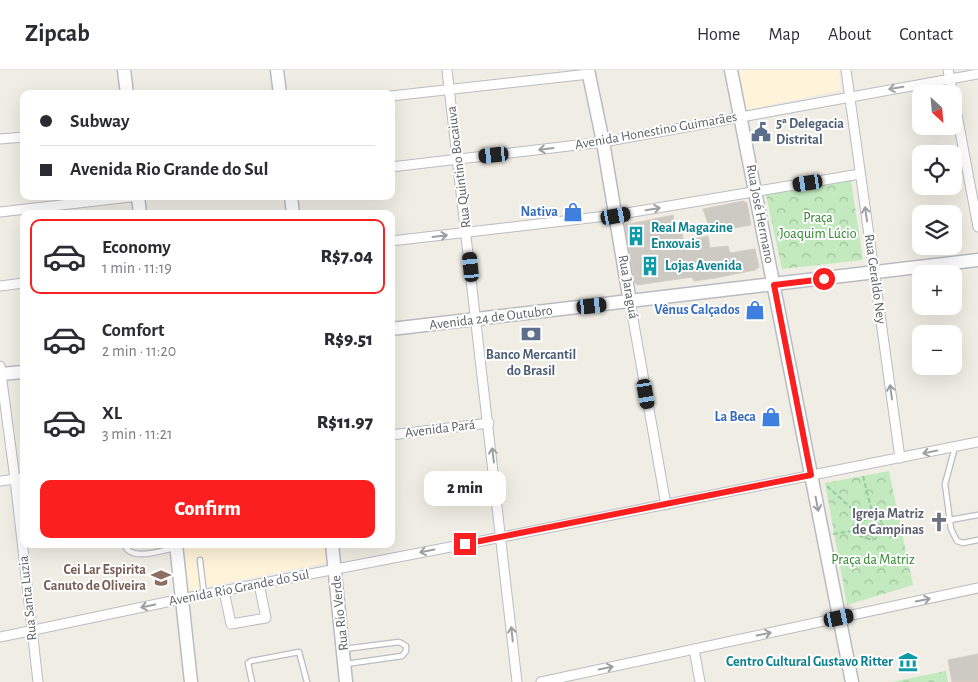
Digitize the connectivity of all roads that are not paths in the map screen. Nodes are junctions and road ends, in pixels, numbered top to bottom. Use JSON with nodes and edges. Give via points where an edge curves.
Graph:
{"nodes":[{"id":1,"x":124,"y":70,"type":"edge"},
{"id":2,"x":277,"y":70,"type":"edge"},
{"id":3,"x":447,"y":70,"type":"edge"},
{"id":4,"x":731,"y":70,"type":"edge"},
{"id":5,"x":846,"y":70,"type":"edge"},
{"id":6,"x":588,"y":72,"type":"edge"},
{"id":7,"x":949,"y":74,"type":"edge"},
{"id":8,"x":978,"y":74,"type":"edge"},
{"id":9,"x":450,"y":89,"type":"junction"},
{"id":10,"x":126,"y":90,"type":"edge"},
{"id":11,"x":280,"y":90,"type":"edge"},
{"id":12,"x":395,"y":96,"type":"edge"},
{"id":13,"x":850,"y":96,"type":"junction"},
{"id":14,"x":740,"y":116,"type":"junction"},
{"id":15,"x":961,"y":135,"type":"edge"},
{"id":16,"x":20,"y":137,"type":"edge"},
{"id":17,"x":0,"y":139,"type":"edge"},
{"id":18,"x":603,"y":142,"type":"junction"},
{"id":19,"x":458,"y":159,"type":"junction"},
{"id":20,"x":395,"y":167,"type":"edge"},
{"id":21,"x":860,"y":174,"type":"junction"},
{"id":22,"x":755,"y":192,"type":"junction"},
{"id":23,"x":104,"y":200,"type":"edge"},
{"id":24,"x":0,"y":212,"type":"edge"},
{"id":25,"x":616,"y":216,"type":"junction"},
{"id":26,"x":978,"y":227,"type":"edge"},
{"id":27,"x":467,"y":232,"type":"junction"},
{"id":28,"x":395,"y":241,"type":"edge"},
{"id":29,"x":978,"y":260,"type":"edge"},
{"id":30,"x":875,"y":272,"type":"junction"},
{"id":31,"x":20,"y":284,"type":"edge"},
{"id":32,"x":774,"y":285,"type":"junction"},
{"id":33,"x":0,"y":286,"type":"edge"},
{"id":34,"x":630,"y":302,"type":"junction"},
{"id":35,"x":477,"y":319,"type":"junction"},
{"id":36,"x":395,"y":329,"type":"edge"},
{"id":37,"x":0,"y":366,"type":"edge"},
{"id":38,"x":20,"y":372,"type":"edge"},
{"id":39,"x":0,"y":374,"type":"edge"},
{"id":40,"x":489,"y":423,"type":"junction"},
{"id":41,"x":395,"y":435,"type":"edge"},
{"id":42,"x":978,"y":442,"type":"edge"},
{"id":43,"x":955,"y":447,"type":"junction"},
{"id":44,"x":900,"y":458,"type":"junction"},
{"id":45,"x":811,"y":475,"type":"junction"},
{"id":46,"x":20,"y":478,"type":"edge"},
{"id":47,"x":0,"y":481,"type":"edge"},
{"id":48,"x":666,"y":505,"type":"junction"},
{"id":49,"x":978,"y":515,"type":"edge"},
{"id":50,"x":950,"y":520,"type":"junction"},
{"id":51,"x":502,"y":537,"type":"junction"},
{"id":52,"x":978,"y":540,"type":"edge"},
{"id":53,"x":25,"y":548,"type":"edge"},
{"id":54,"x":125,"y":548,"type":"edge"},
{"id":55,"x":168,"y":548,"type":"edge"},
{"id":56,"x":176,"y":548,"type":"edge"},
{"id":57,"x":332,"y":548,"type":"edge"},
{"id":58,"x":200,"y":560,"type":"dead end"},
{"id":59,"x":335,"y":569,"type":"junction"},
{"id":60,"x":259,"y":584,"type":"junction"},
{"id":61,"x":978,"y":588,"type":"edge"},
{"id":62,"x":224,"y":591,"type":"junction"},
{"id":63,"x":204,"y":594,"type":"junction"},
{"id":64,"x":181,"y":599,"type":"junction"},
{"id":65,"x":839,"y":618,"type":"junction"},
{"id":66,"x":32,"y":631,"type":"junction"},
{"id":67,"x":0,"y":637,"type":"edge"},
{"id":68,"x":343,"y":649,"type":"junction"},
{"id":69,"x":694,"y":649,"type":"junction"},
{"id":70,"x":345,"y":665,"type":"junction"},
{"id":71,"x":38,"y":682,"type":"edge"},
{"id":72,"x":191,"y":682,"type":"edge"},
{"id":73,"x":252,"y":682,"type":"edge"},
{"id":74,"x":307,"y":682,"type":"edge"},
{"id":75,"x":346,"y":682,"type":"edge"},
{"id":76,"x":517,"y":682,"type":"edge"},
{"id":77,"x":541,"y":682,"type":"edge"},
{"id":78,"x":700,"y":682,"type":"edge"},
{"id":79,"x":852,"y":682,"type":"edge"}],
"edges":[{"from":1,"to":10,"type":"street"},
{"from":2,"to":11,"type":"street"},
{"from":3,"to":9,"type":"street","name":"Rua Quintino Bocaiuva"},
{"from":4,"to":14,"type":"street","name":"Rua José Hermano"},
{"from":5,"to":13,"type":"street","name":"Rua Geraldo Ney"},
{"from":6,"to":9,"type":"street"},
{"from":6,"to":18,"type":"street","name":"Rua Jaraguá"},
{"from":7,"to":8,"type":"street","name":"Avenida Honestino Guimarães"},
{"from":7,"to":13,"type":"street","name":"Avenida Honestino Guimarães","one_way":true},
{"from":9,"to":12,"type":"street"},
{"from":9,"to":19,"type":"street","name":"Rua Quintino Bocaiuva"},
{"from":13,"to":14,"type":"street","name":"Avenida Honestino Guimarães"},
{"from":13,"to":21,"type":"street","name":"Rua Geraldo Ney"},
{"from":14,"to":18,"type":"street","name":"Avenida Honestino Guimarães"},
{"from":14,"to":22,"type":"street","name":"Rua José Hermano"},
{"from":15,"to":26,"type":"street"},
{"from":16,"to":17,"type":"street"},
{"from":18,"to":19,"type":"street","name":"Avenida Honestino Guimarães","one_way":true},
{"from":18,"to":25,"type":"street","name":"Rua Jaraguá"},
{"from":19,"to":20,"type":"street","name":"Avenida Honestino Guimarães"},
{"from":19,"to":27,"type":"street","name":"Rua Quintino Bocaiuva"},
{"from":21,"to":22,"type":"street"},
{"from":30,"to":21,"type":"street","name":"Rua Geraldo Ney","one_way":true},
{"from":25,"to":22,"type":"street","one_way":true},
{"from":22,"to":32,"type":"street","name":"Rua José Hermano"},
{"from":23,"to":24,"type":"street"},
{"from":25,"to":27,"type":"street"},
{"from":25,"to":34,"type":"street","name":"Rua Jaraguá"},
{"from":28,"to":27,"type":"street","one_way":true},
{"from":27,"to":35,"type":"street","name":"Rua Quintino Bocaiuva"},
{"from":29,"to":30,"type":"street","name":"Avenida 24 de Outubro"},
{"from":30,"to":32,"type":"street","name":"Avenida 24 de Outubro"},
{"from":44,"to":30,"type":"street","name":"Rua Geraldo Ney","one_way":true},
{"from":31,"to":33,"type":"street"},
{"from":32,"to":34,"type":"street","name":"Avenida 24 de Outubro"},
{"from":32,"to":45,"type":"street","name":"Rua José Hermano"},
{"from":34,"to":35,"type":"street","name":"Avenida 24 de Outubro"},
{"from":34,"to":48,"type":"street","name":"Rua Jaraguá"},
{"from":35,"to":36,"type":"street","name":"Avenida 24 de Outubro"},
{"from":35,"to":40,"type":"street","name":"Rua Quintino Bocaiuva"},
{"from":37,"to":39,"type":"street","name":"Rua Santa Luzia"},
{"from":38,"to":39,"type":"street"},
{"from":39,"to":46,"type":"street","name":"Rua Santa Luzia"},
{"from":40,"to":41,"type":"street","name":"Avenida Pará"},
{"from":51,"to":40,"type":"street","name":"Rua Quintino Bocaiuva","one_way":true},
{"from":42,"to":43,"type":"street","name":"Avenida Rio Grande do Sul"},
{"from":43,"to":44,"type":"street","name":"Avenida Rio Grande do Sul","one_way":true},
{"from":43,"to":50,"type":"lane","via":[[945,484]]},
{"from":44,"to":45,"type":"street","name":"Avenida Rio Grande do Sul"},
{"from":45,"to":48,"type":"street","name":"Avenida Rio Grande do Sul"},
{"from":45,"to":65,"type":"street","name":"Rua José Hermano","one_way":true},
{"from":46,"to":47,"type":"street"},
{"from":48,"to":51,"type":"street","name":"Avenida Rio Grande do Sul"},
{"from":49,"to":50,"type":"lane"},
{"from":50,"to":52,"type":"lane","via":[[957,541]]},
{"from":51,"to":59,"type":"street","name":"Avenida Rio Grande do Sul","one_way":true},
{"from":76,"to":51,"type":"street","name":"Rua Quintino Bocaiuva","one_way":true},
{"from":53,"to":66,"type":"street","name":"Rua Santa Luzia"},
{"from":54,"to":55,"type":"lane","via":[[131,553],[142,554]]},
{"from":56,"to":64,"type":"street"},
{"from":57,"to":59,"type":"street","name":"Rua Rio Verde"},
{"from":58,"to":63,"type":"lane"},
{"from":59,"to":60,"type":"street","name":"Avenida Rio Grande do Sul"},
{"from":59,"to":68,"type":"street","name":"Rua Rio Verde"},
{"from":60,"to":62,"type":"street","name":"Avenida Rio Grande do Sul"},
{"from":60,"to":62,"type":"street","via":[[266,618],[231,624]]},
{"from":65,"to":61,"type":"street","one_way":true},
{"from":62,"to":63,"type":"street","name":"Avenida Rio Grande do Sul"},
{"from":63,"to":64,"type":"street","name":"Avenida Rio Grande do Sul"},
{"from":64,"to":66,"type":"street","name":"Avenida Rio Grande do Sul","one_way":true},
{"from":64,"to":72,"type":"street"},
{"from":69,"to":65,"type":"street","one_way":true},
{"from":65,"to":79,"type":"street","name":"Rua José Hermano"},
{"from":66,"to":67,"type":"street","name":"Avenida Rio Grande do Sul"},
{"from":66,"to":71,"type":"street","name":"Rua Santa Luzia"},
{"from":68,"to":70,"type":"street","name":"Rua Rio Verde"},
{"from":68,"to":70,"type":"lane","via":[[399,642],[404,643],[406,651],[402,656]]},
{"from":77,"to":69,"type":"street","one_way":true},
{"from":69,"to":78,"type":"street"},
{"from":70,"to":75,"type":"street","name":"Rua Rio Verde"},
{"from":73,"to":74,"type":"lane","via":[[248,668],[251,661],[300,652]]}]}
